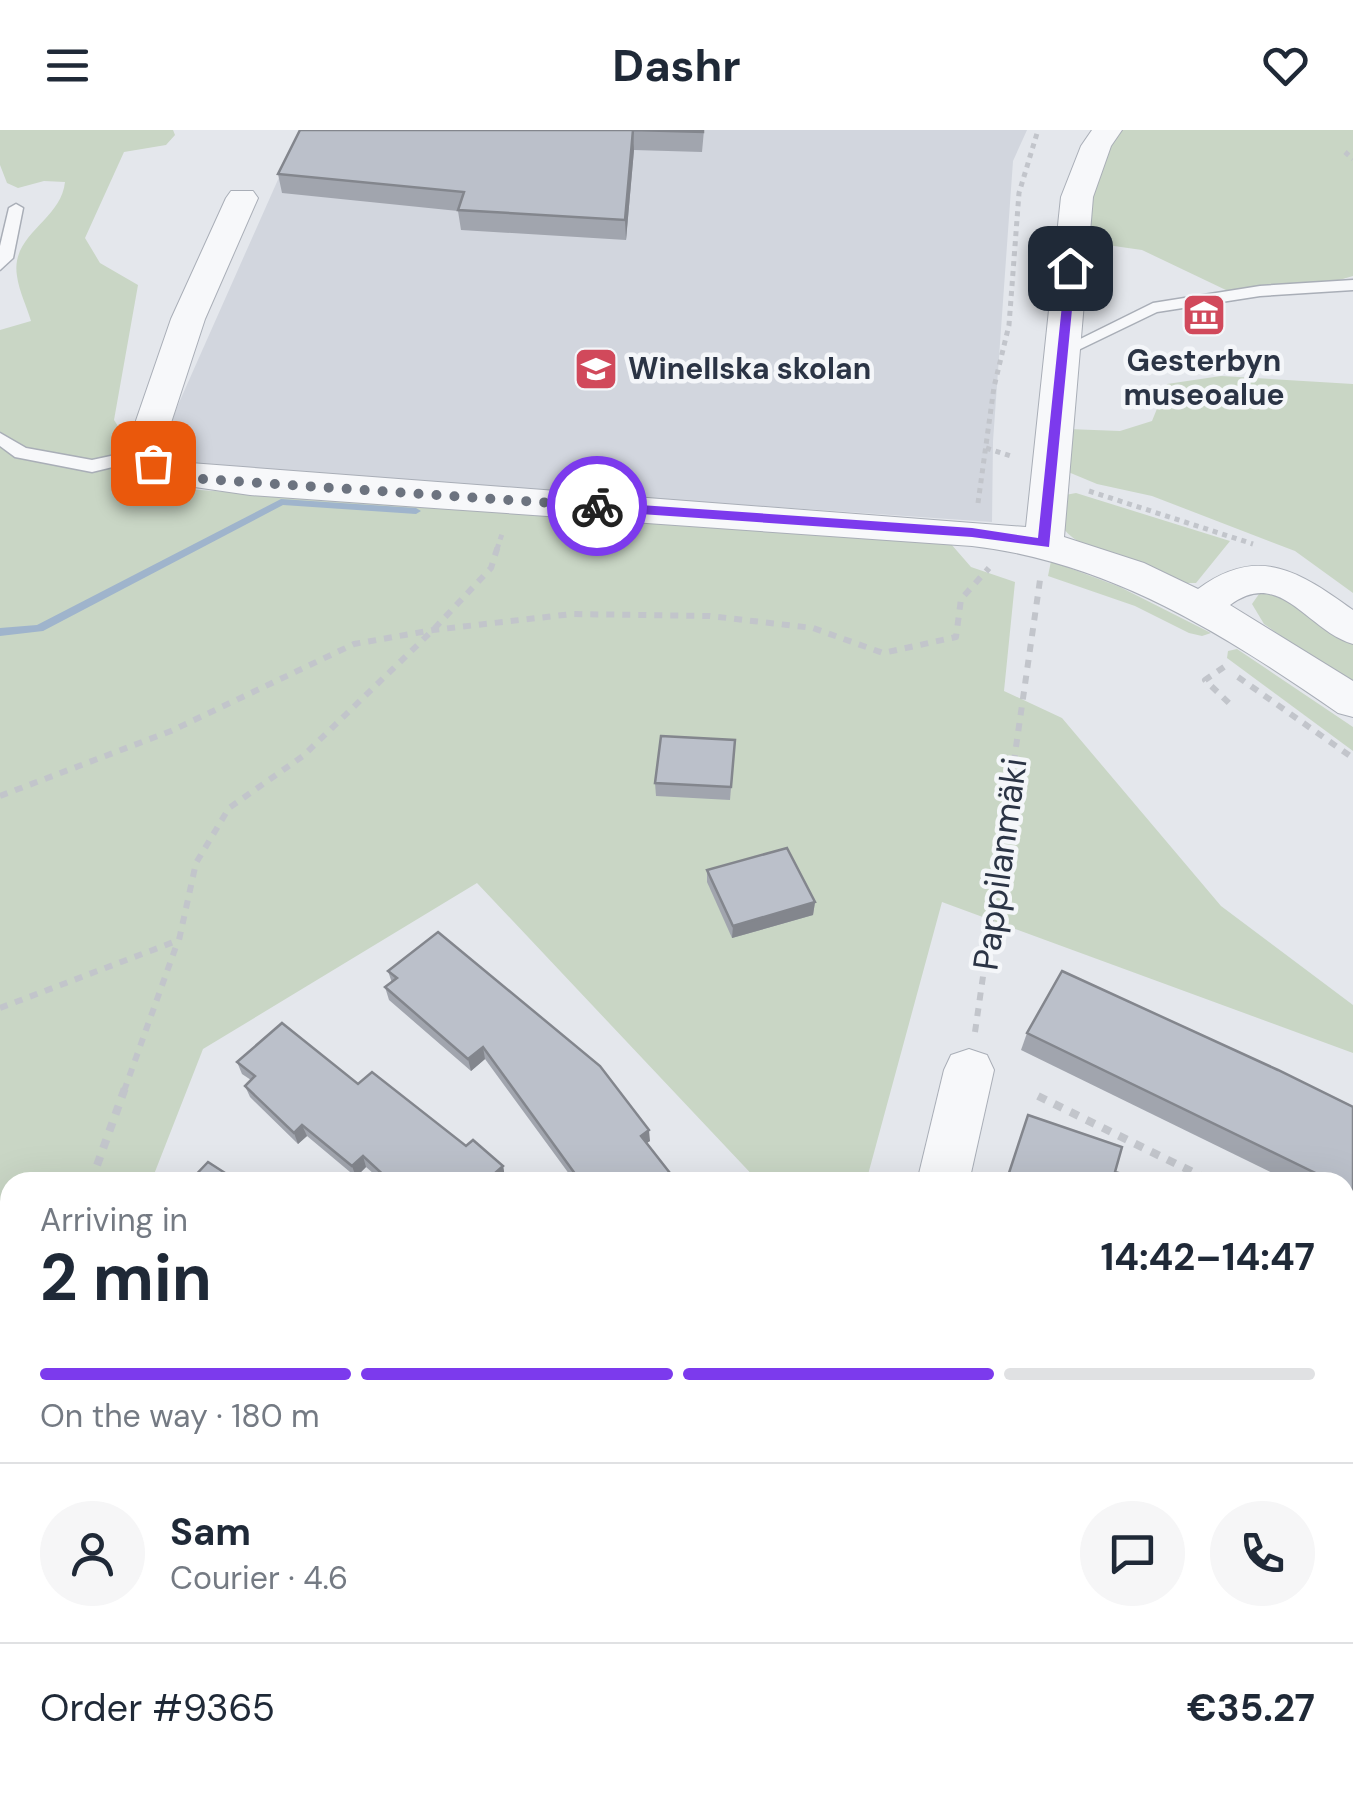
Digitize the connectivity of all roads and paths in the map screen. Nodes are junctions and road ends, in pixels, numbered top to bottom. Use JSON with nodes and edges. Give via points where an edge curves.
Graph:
{"nodes":[{"id":1,"x":1038,"y":130,"type":"edge"},
{"id":2,"x":1106,"y":130,"type":"edge"},
{"id":3,"x":1345,"y":152,"type":"dead end"},
{"id":4,"x":1353,"y":159,"type":"edge"},
{"id":5,"x":242,"y":198,"type":"dead end"},
{"id":6,"x":16,"y":208,"type":"dead end"},
{"id":7,"x":0,"y":265,"type":"edge"},
{"id":8,"x":1353,"y":285,"type":"edge"},
{"id":9,"x":1064,"y":351,"type":"junction"},
{"id":10,"x":0,"y":438,"type":"edge"},
{"id":11,"x":148,"y":452,"type":"junction"},
{"id":12,"x":1081,"y":486,"type":"dead end"},
{"id":13,"x":552,"y":504,"type":"junction"},
{"id":14,"x":972,"y":532,"type":"junction"},
{"id":15,"x":1044,"y":544,"type":"junction"},
{"id":16,"x":1266,"y":548,"type":"dead end"},
{"id":17,"x":1023,"y":578,"type":"dead end"},
{"id":18,"x":1040,"y":583,"type":"junction"},
{"id":19,"x":1053,"y":586,"type":"dead end"},
{"id":20,"x":1201,"y":607,"type":"junction"},
{"id":21,"x":433,"y":630,"type":"junction"},
{"id":22,"x":1353,"y":630,"type":"edge"},
{"id":23,"x":1213,"y":658,"type":"dead end"},
{"id":24,"x":1224,"y":666,"type":"junction"},
{"id":25,"x":1353,"y":702,"type":"edge"},
{"id":26,"x":1231,"y":705,"type":"dead end"},
{"id":27,"x":1353,"y":758,"type":"edge"},
{"id":28,"x":0,"y":796,"type":"edge"},
{"id":29,"x":179,"y":940,"type":"junction"},
{"id":30,"x":0,"y":1008,"type":"edge"},
{"id":31,"x":969,"y":1070,"type":"joint"},
{"id":32,"x":1038,"y":1096,"type":"dead end"},
{"id":33,"x":96,"y":1172,"type":"edge"},
{"id":34,"x":944,"y":1172,"type":"edge"},
{"id":35,"x":1194,"y":1172,"type":"edge"}],
"edges":[{"from":1,"to":14,"type":"path","via":[[1019,193],[1009,324]]},
{"from":2,"to":9,"type":"street","via":[[1077,197]]},
{"from":3,"to":4,"type":"path"},
{"from":5,"to":11,"type":"street","via":[[188,319]]},
{"from":6,"to":7,"type":"lane"},
{"from":8,"to":9,"type":"lane","via":[[1153,308]]},
{"from":9,"to":15,"type":"street"},
{"from":10,"to":11,"type":"lane","via":[[21,453],[92,466]]},
{"from":11,"to":13,"type":"street","via":[[166,473],[188,478]]},
{"from":12,"to":16,"type":"path"},
{"from":13,"to":14,"type":"street"},
{"from":13,"to":21,"type":"path","via":[[506,522],[491,568]]},
{"from":14,"to":15,"type":"street"},
{"from":14,"to":21,"type":"path","via":[[976,560],[990,568],[961,599],[956,637],[884,653],[813,628],[710,616],[572,614]]},
{"from":15,"to":18,"type":"path","name":"Pappilanmäki"},
{"from":15,"to":20,"type":"street","via":[[1088,556]]},
{"from":17,"to":18,"type":"path"},
{"from":18,"to":19,"type":"path"},
{"from":18,"to":31,"type":"path","name":"Pappilanmäki"},
{"from":20,"to":22,"type":"street","via":[[1229,582],[1254,576],[1282,580]]},
{"from":20,"to":25,"type":"street"},
{"from":21,"to":28,"type":"path","via":[[354,644],[171,731]]},
{"from":21,"to":29,"type":"path","via":[[302,756],[230,808],[196,864]]},
{"from":23,"to":24,"type":"path"},
{"from":24,"to":26,"type":"path","via":[[1205,680]]},
{"from":24,"to":27,"type":"path"},
{"from":29,"to":30,"type":"path"},
{"from":29,"to":33,"type":"path"},
{"from":31,"to":34,"type":"street"},
{"from":32,"to":35,"type":"path"}]}
